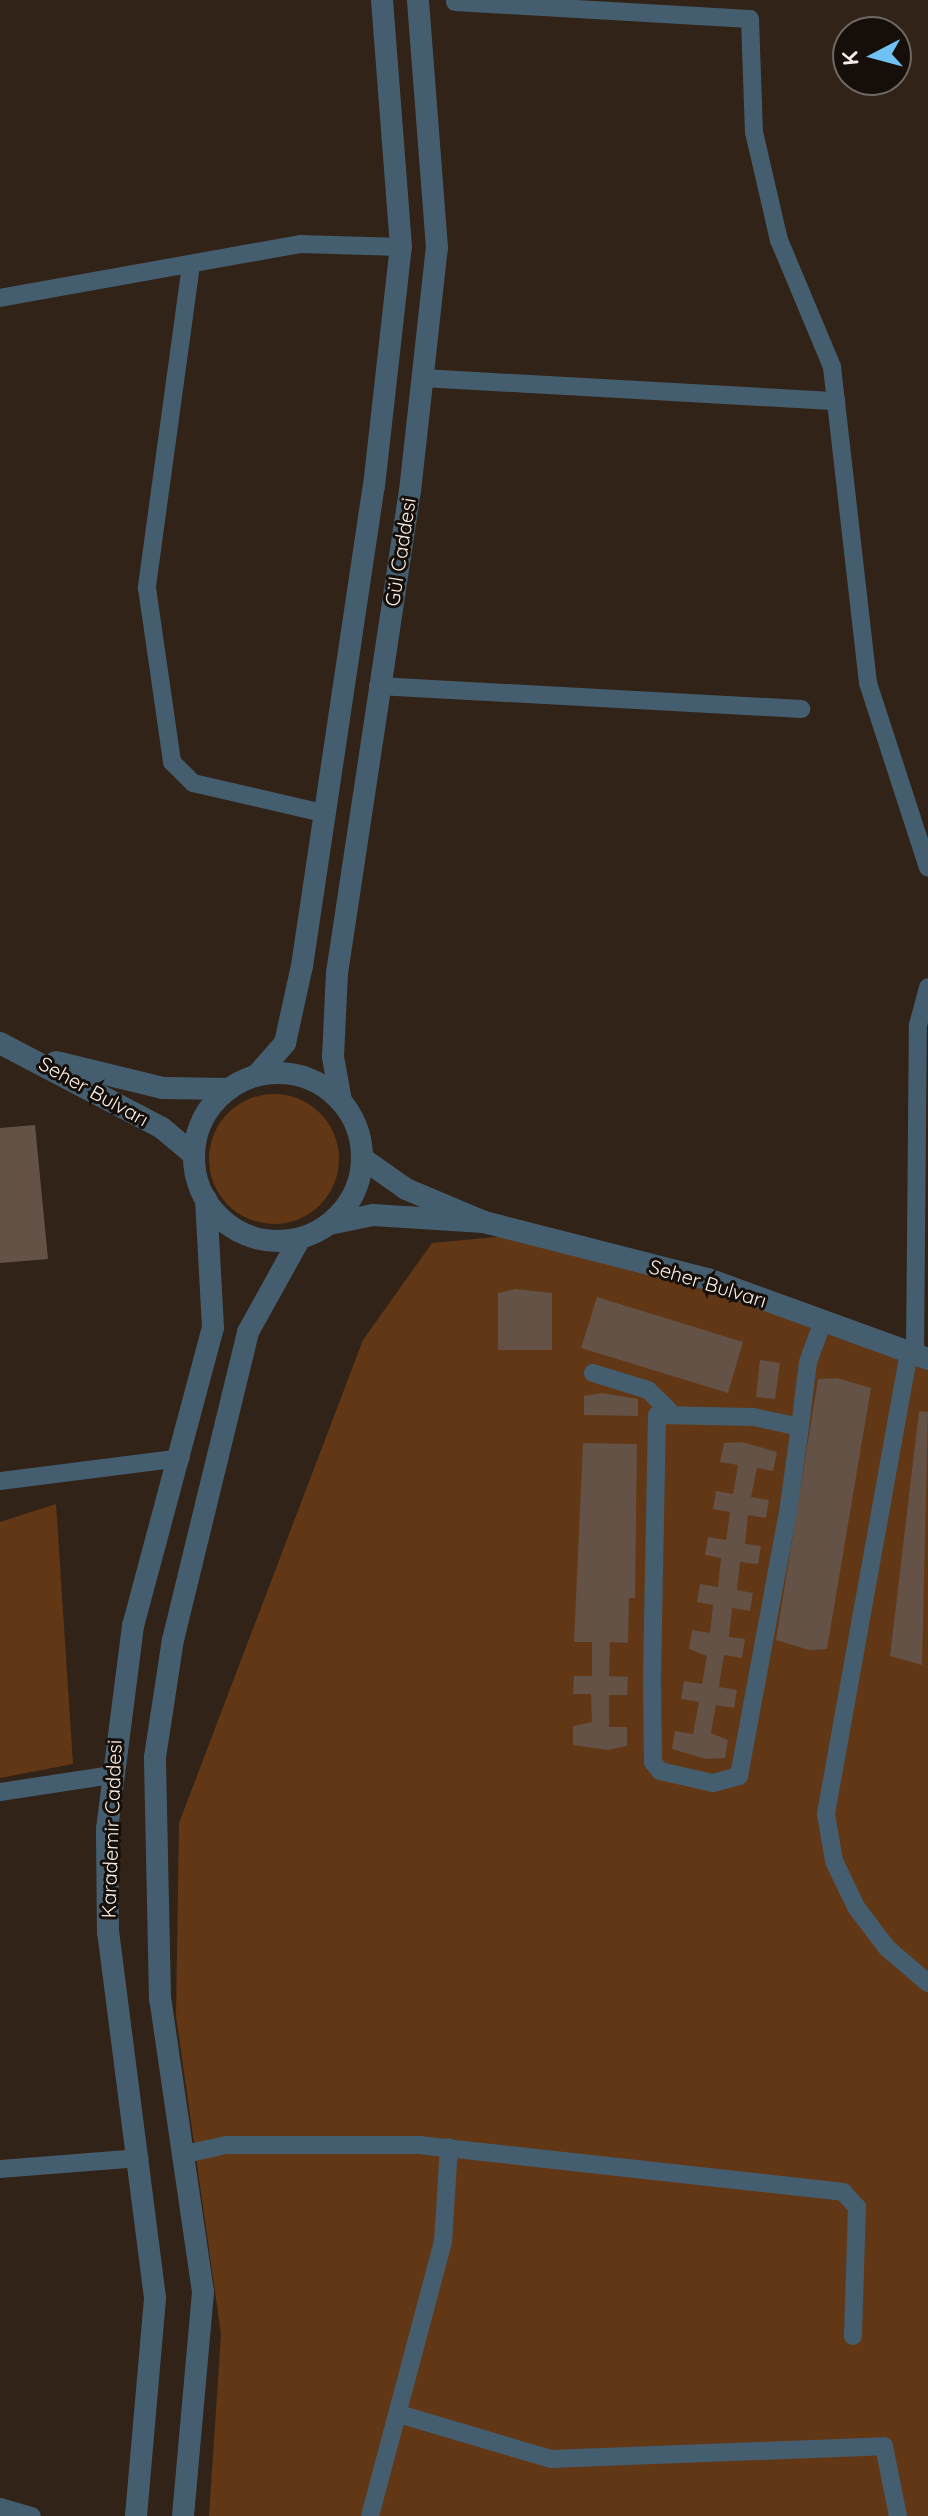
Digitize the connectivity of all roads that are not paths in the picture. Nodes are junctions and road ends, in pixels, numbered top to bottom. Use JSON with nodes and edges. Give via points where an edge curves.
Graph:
{"nodes":[{"id":1,"x":382,"y":0,"type":"edge"},
{"id":2,"x":418,"y":0,"type":"edge"},
{"id":3,"x":455,"y":2,"type":"dead end"},
{"id":4,"x":401,"y":247,"type":"junction"},
{"id":5,"x":191,"y":265,"type":"junction"},
{"id":6,"x":0,"y":298,"type":"edge"},
{"id":7,"x":422,"y":378,"type":"junction"},
{"id":8,"x":836,"y":401,"type":"junction"},
{"id":9,"x":378,"y":686,"type":"junction"},
{"id":10,"x":801,"y":709,"type":"dead end"},
{"id":11,"x":323,"y":813,"type":"junction"},
{"id":12,"x":928,"y":868,"type":"edge"},
{"id":13,"x":928,"y":987,"type":"edge"},
{"id":14,"x":0,"y":1043,"type":"edge"},
{"id":15,"x":32,"y":1056,"type":"junction"},
{"id":16,"x":257,"y":1075,"type":"junction"},
{"id":17,"x":229,"y":1089,"type":"junction"},
{"id":18,"x":341,"y":1101,"type":"junction"},
{"id":19,"x":194,"y":1155,"type":"junction"},
{"id":20,"x":362,"y":1158,"type":"junction"},
{"id":21,"x":206,"y":1199,"type":"junction"},
{"id":22,"x":484,"y":1222,"type":"junction"},
{"id":23,"x":327,"y":1225,"type":"junction"},
{"id":24,"x":300,"y":1238,"type":"junction"},
{"id":25,"x":823,"y":1321,"type":"junction"},
{"id":26,"x":917,"y":1355,"type":"edge"},
{"id":27,"x":593,"y":1373,"type":"dead end"},
{"id":28,"x":669,"y":1410,"type":"junction"},
{"id":29,"x":800,"y":1427,"type":"junction"},
{"id":30,"x":181,"y":1458,"type":"junction"},
{"id":31,"x":0,"y":1481,"type":"edge"},
{"id":32,"x":111,"y":1775,"type":"junction"},
{"id":33,"x":0,"y":1792,"type":"edge"},
{"id":34,"x":928,"y":1983,"type":"edge"},
{"id":35,"x":449,"y":2147,"type":"junction"},
{"id":36,"x":181,"y":2155,"type":"junction"},
{"id":37,"x":140,"y":2158,"type":"junction"},
{"id":38,"x":0,"y":2169,"type":"edge"},
{"id":39,"x":853,"y":2336,"type":"dead end"},
{"id":40,"x":399,"y":2414,"type":"junction"},
{"id":41,"x":0,"y":2507,"type":"edge"},
{"id":42,"x":32,"y":2516,"type":"edge"},
{"id":43,"x":136,"y":2516,"type":"edge"},
{"id":44,"x":183,"y":2516,"type":"edge"},
{"id":45,"x":370,"y":2516,"type":"edge"},
{"id":46,"x":898,"y":2516,"type":"edge"}],
"edges":[{"from":1,"to":4,"type":"street","name":"Gül Caddesi"},
{"from":2,"to":7,"type":"street","name":"Gül Caddesi","via":[[437,248]]},
{"from":3,"to":8,"type":"street","via":[[750,19],[754,132],[779,240],[832,367]]},
{"from":4,"to":5,"type":"street","via":[[301,244]]},
{"from":4,"to":11,"type":"street","name":"Gül Caddesi"},
{"from":5,"to":6,"type":"street"},
{"from":5,"to":11,"type":"street","via":[[147,588],[172,762],[193,783]]},
{"from":7,"to":8,"type":"street"},
{"from":7,"to":9,"type":"street","name":"Gül Caddesi"},
{"from":8,"to":12,"type":"street","via":[[868,683]]},
{"from":9,"to":10,"type":"street"},
{"from":9,"to":18,"type":"street","name":"Gül Caddesi","via":[[337,973],[333,1057]]},
{"from":11,"to":16,"type":"street","name":"Gül Caddesi","via":[[285,1043]]},
{"from":13,"to":26,"type":"street","via":[[918,1025]]},
{"from":14,"to":15,"type":"street","name":"Seher Bulvarı"},
{"from":15,"to":17,"type":"street","name":"Seher Bulvarı","via":[[163,1088]]},
{"from":15,"to":19,"type":"street","name":"Seher Bulvarı","via":[[162,1128]]},
{"from":16,"to":17,"type":"street"},
{"from":16,"to":18,"type":"street","via":[[303,1076]]},
{"from":17,"to":19,"type":"street","via":[[208,1111]]},
{"from":18,"to":20,"type":"street"},
{"from":19,"to":21,"type":"street"},
{"from":20,"to":22,"type":"street","name":"Seher Bulvarı","via":[[406,1189]]},
{"from":20,"to":23,"type":"street","via":[[349,1202]]},
{"from":21,"to":24,"type":"street","via":[[239,1231],[269,1240]]},
{"from":21,"to":30,"type":"street","name":"Karademir Caddesi","via":[[213,1328]]},
{"from":22,"to":23,"type":"street","name":"Seher Bulvarı","via":[[373,1215]]},
{"from":22,"to":25,"type":"street","name":"Seher Bulvarı","via":[[708,1279]]},
{"from":23,"to":24,"type":"street"},
{"from":24,"to":36,"type":"street","name":"Karademir Caddesi","via":[[248,1332],[173,1640],[155,1757],[160,1999]]},
{"from":25,"to":26,"type":"street","name":"Seher Bulvarı"},
{"from":25,"to":29,"type":"street","via":[[808,1362]]},
{"from":26,"to":34,"type":"street","via":[[826,1814],[834,1861],[856,1907],[887,1948]]},
{"from":27,"to":28,"type":"street","via":[[648,1390]]},
{"from":28,"to":29,"type":"street"},
{"from":28,"to":29,"type":"street","via":[[657,1415],[654,1433],[653,1762],[713,1783],[739,1776]]},
{"from":30,"to":31,"type":"street"},
{"from":30,"to":32,"type":"street","name":"Karademir Caddesi","via":[[133,1626]]},
{"from":32,"to":33,"type":"street"},
{"from":32,"to":37,"type":"street","name":"Karademir Caddesi","via":[[108,1933]]},
{"from":35,"to":36,"type":"street","via":[[226,2145]]},
{"from":35,"to":39,"type":"street","via":[[843,2192],[857,2207]]},
{"from":35,"to":40,"type":"street","via":[[443,2242]]},
{"from":36,"to":44,"type":"street","name":"Karademir Caddesi","via":[[203,2292]]},
{"from":37,"to":38,"type":"street"},
{"from":37,"to":43,"type":"street","name":"Karademir Caddesi","via":[[155,2298]]},
{"from":40,"to":45,"type":"street"},
{"from":40,"to":46,"type":"street","via":[[551,2459],[884,2446]]},
{"from":41,"to":42,"type":"street"}]}
